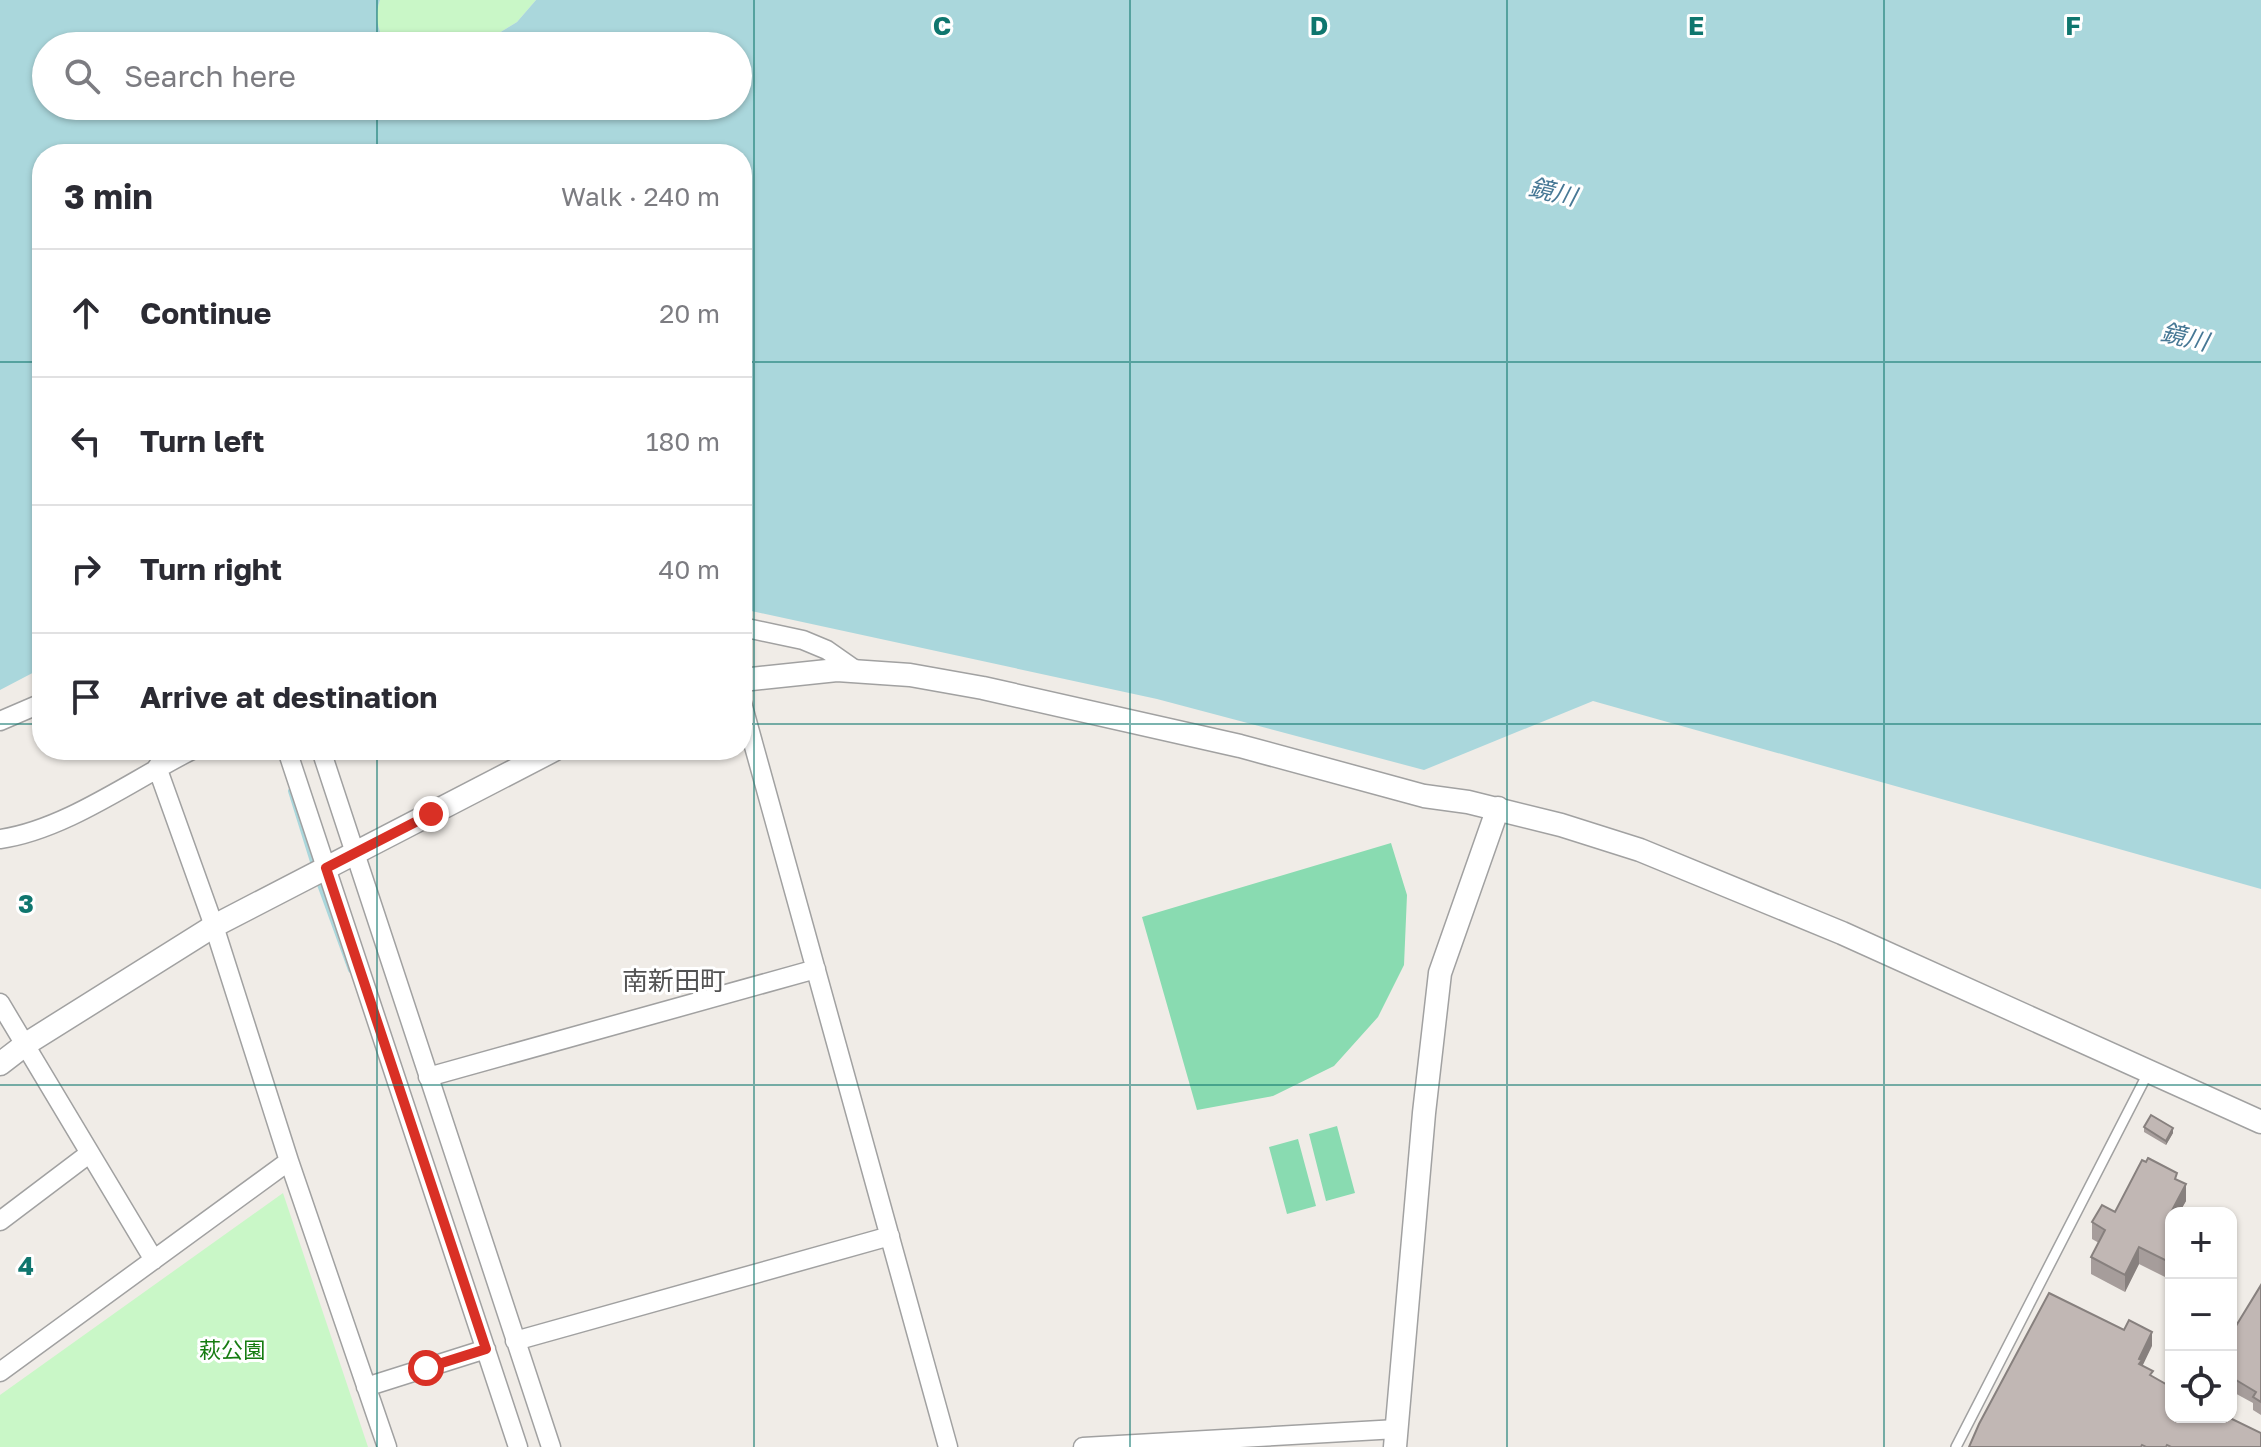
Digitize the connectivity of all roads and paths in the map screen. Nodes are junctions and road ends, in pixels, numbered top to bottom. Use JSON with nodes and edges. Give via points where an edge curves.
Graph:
{"nodes":[{"id":1,"x":752,"y":629,"type":"edge"},
{"id":2,"x":857,"y":671,"type":"junction"},
{"id":3,"x":752,"y":679,"type":"edge"},
{"id":4,"x":32,"y":707,"type":"edge"},
{"id":5,"x":0,"y":721,"type":"edge"},
{"id":6,"x":752,"y":739,"type":"edge"},
{"id":7,"x":171,"y":760,"type":"edge"},
{"id":8,"x":290,"y":760,"type":"edge"},
{"id":9,"x":324,"y":760,"type":"edge"},
{"id":10,"x":535,"y":760,"type":"edge"},
{"id":11,"x":157,"y":767,"type":"junction"},
{"id":12,"x":1498,"y":808,"type":"junction"},
{"id":13,"x":0,"y":839,"type":"edge"},
{"id":14,"x":354,"y":854,"type":"junction"},
{"id":15,"x":326,"y":868,"type":"junction"},
{"id":16,"x":214,"y":926,"type":"junction"},
{"id":17,"x":816,"y":969,"type":"junction"},
{"id":18,"x":0,"y":1003,"type":"edge"},
{"id":19,"x":26,"y":1044,"type":"junction"},
{"id":20,"x":0,"y":1064,"type":"edge"},
{"id":21,"x":2150,"y":1070,"type":"junction"},
{"id":22,"x":428,"y":1077,"type":"junction"},
{"id":23,"x":2261,"y":1122,"type":"edge"},
{"id":24,"x":90,"y":1153,"type":"junction"},
{"id":25,"x":289,"y":1161,"type":"junction"},
{"id":26,"x":0,"y":1221,"type":"edge"},
{"id":27,"x":890,"y":1236,"type":"junction"},
{"id":28,"x":154,"y":1260,"type":"junction"},
{"id":29,"x":515,"y":1341,"type":"junction"},
{"id":30,"x":486,"y":1349,"type":"junction"},
{"id":31,"x":0,"y":1372,"type":"edge"},
{"id":32,"x":366,"y":1387,"type":"junction"},
{"id":33,"x":1396,"y":1438,"type":"edge"},
{"id":34,"x":387,"y":1447,"type":"edge"},
{"id":35,"x":518,"y":1447,"type":"edge"},
{"id":36,"x":551,"y":1447,"type":"edge"},
{"id":37,"x":948,"y":1447,"type":"edge"},
{"id":38,"x":1083,"y":1447,"type":"edge"},
{"id":39,"x":1956,"y":1447,"type":"edge"}],
"edges":[{"from":1,"to":2,"type":"street","via":[[803,640]]},
{"from":2,"to":3,"type":"street"},
{"from":2,"to":12,"type":"street","via":[[983,688],[1240,746],[1424,796]]},
{"from":4,"to":5,"type":"street"},
{"from":6,"to":17,"type":"street"},
{"from":7,"to":11,"type":"street"},
{"from":8,"to":15,"type":"street"},
{"from":9,"to":14,"type":"street"},
{"from":10,"to":14,"type":"street"},
{"from":11,"to":13,"type":"street","via":[[105,799],[24,835]]},
{"from":11,"to":16,"type":"street"},
{"from":12,"to":21,"type":"street","via":[[1640,850]]},
{"from":12,"to":33,"type":"street","via":[[1440,973]]},
{"from":14,"to":15,"type":"street"},
{"from":14,"to":22,"type":"street"},
{"from":15,"to":16,"type":"street"},
{"from":15,"to":30,"type":"street"},
{"from":16,"to":19,"type":"street"},
{"from":16,"to":25,"type":"street"},
{"from":17,"to":22,"type":"street"},
{"from":17,"to":27,"type":"street"},
{"from":18,"to":19,"type":"street"},
{"from":19,"to":20,"type":"street"},
{"from":19,"to":24,"type":"street"},
{"from":21,"to":23,"type":"street"},
{"from":21,"to":39,"type":"lane"},
{"from":22,"to":29,"type":"street"},
{"from":24,"to":26,"type":"street"},
{"from":24,"to":28,"type":"street"},
{"from":25,"to":28,"type":"street"},
{"from":25,"to":32,"type":"street"},
{"from":27,"to":29,"type":"street"},
{"from":27,"to":37,"type":"street"},
{"from":28,"to":31,"type":"street"},
{"from":29,"to":36,"type":"street"},
{"from":30,"to":32,"type":"street"},
{"from":30,"to":35,"type":"street"},
{"from":32,"to":34,"type":"street"},
{"from":33,"to":38,"type":"street"}]}
